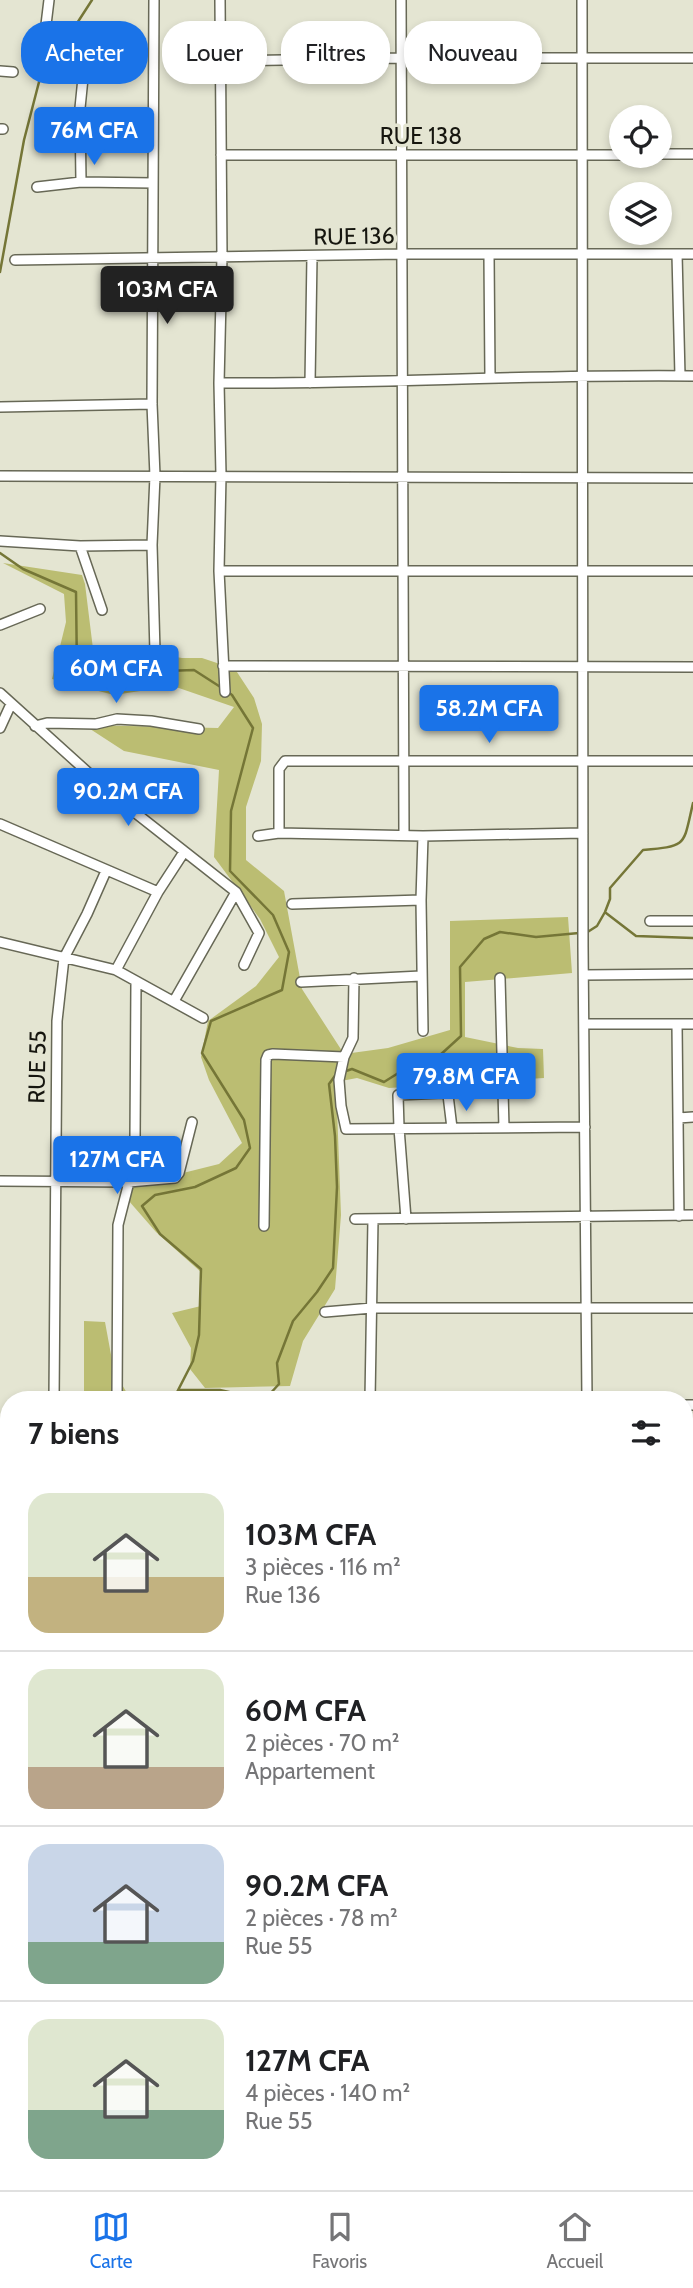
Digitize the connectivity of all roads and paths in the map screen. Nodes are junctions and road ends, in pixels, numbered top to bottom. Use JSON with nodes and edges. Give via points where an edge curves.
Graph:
{"nodes":[{"id":1,"x":49,"y":0,"type":"edge"},
{"id":2,"x":154,"y":0,"type":"edge"},
{"id":3,"x":220,"y":0,"type":"edge"},
{"id":4,"x":401,"y":0,"type":"edge"},
{"id":5,"x":582,"y":0,"type":"edge"},
{"id":6,"x":46,"y":21,"type":"edge"},
{"id":7,"x":220,"y":21,"type":"edge"},
{"id":8,"x":401,"y":58,"type":"junction"},
{"id":9,"x":581,"y":58,"type":"junction"},
{"id":10,"x":693,"y":58,"type":"edge"},
{"id":11,"x":267,"y":60,"type":"edge"},
{"id":12,"x":0,"y":71,"type":"edge"},
{"id":13,"x":13,"y":72,"type":"dead end"},
{"id":14,"x":83,"y":84,"type":"edge"},
{"id":15,"x":221,"y":84,"type":"edge"},
{"id":16,"x":153,"y":116,"type":"junction"},
{"id":17,"x":80,"y":118,"type":"junction"},
{"id":18,"x":672,"y":154,"type":"edge"},
{"id":19,"x":693,"y":154,"type":"edge"},
{"id":20,"x":221,"y":155,"type":"junction"},
{"id":21,"x":401,"y":155,"type":"junction"},
{"id":22,"x":582,"y":155,"type":"junction"},
{"id":23,"x":609,"y":155,"type":"edge"},
{"id":24,"x":81,"y":182,"type":"junction"},
{"id":25,"x":153,"y":183,"type":"junction"},
{"id":26,"x":37,"y":187,"type":"dead end"},
{"id":27,"x":402,"y":254,"type":"junction"},
{"id":28,"x":677,"y":254,"type":"junction"},
{"id":29,"x":693,"y":254,"type":"edge"},
{"id":30,"x":489,"y":255,"type":"junction"},
{"id":31,"x":582,"y":255,"type":"junction"},
{"id":32,"x":222,"y":256,"type":"junction"},
{"id":33,"x":312,"y":256,"type":"junction"},
{"id":34,"x":153,"y":257,"type":"junction"},
{"id":35,"x":15,"y":260,"type":"dead end"},
{"id":36,"x":680,"y":376,"type":"junction"},
{"id":37,"x":693,"y":376,"type":"edge"},
{"id":38,"x":490,"y":378,"type":"junction"},
{"id":39,"x":583,"y":378,"type":"junction"},
{"id":40,"x":402,"y":382,"type":"junction"},
{"id":41,"x":219,"y":383,"type":"junction"},
{"id":42,"x":310,"y":383,"type":"junction"},
{"id":43,"x":152,"y":404,"type":"junction"},
{"id":44,"x":0,"y":407,"type":"edge"},
{"id":45,"x":221,"y":475,"type":"junction"},
{"id":46,"x":0,"y":476,"type":"edge"},
{"id":47,"x":155,"y":476,"type":"junction"},
{"id":48,"x":403,"y":478,"type":"junction"},
{"id":49,"x":583,"y":478,"type":"junction"},
{"id":50,"x":693,"y":478,"type":"edge"},
{"id":51,"x":0,"y":541,"type":"edge"},
{"id":52,"x":152,"y":545,"type":"junction"},
{"id":53,"x":80,"y":546,"type":"junction"},
{"id":54,"x":219,"y":571,"type":"junction"},
{"id":55,"x":583,"y":571,"type":"junction"},
{"id":56,"x":693,"y":571,"type":"edge"},
{"id":57,"x":403,"y":572,"type":"junction"},
{"id":58,"x":40,"y":609,"type":"dead end"},
{"id":59,"x":102,"y":610,"type":"dead end"},
{"id":60,"x":0,"y":625,"type":"edge"},
{"id":61,"x":155,"y":652,"type":"dead end"},
{"id":62,"x":223,"y":666,"type":"junction"},
{"id":63,"x":403,"y":667,"type":"junction"},
{"id":64,"x":583,"y":667,"type":"junction"},
{"id":65,"x":693,"y":667,"type":"edge"},
{"id":66,"x":225,"y":692,"type":"dead end"},
{"id":67,"x":0,"y":693,"type":"edge"},
{"id":68,"x":11,"y":704,"type":"junction"},
{"id":69,"x":35,"y":726,"type":"junction"},
{"id":70,"x":0,"y":728,"type":"edge"},
{"id":71,"x":199,"y":729,"type":"dead end"},
{"id":72,"x":404,"y":760,"type":"junction"},
{"id":73,"x":583,"y":760,"type":"junction"},
{"id":74,"x":693,"y":761,"type":"edge"},
{"id":75,"x":0,"y":824,"type":"edge"},
{"id":76,"x":279,"y":833,"type":"junction"},
{"id":77,"x":583,"y":833,"type":"junction"},
{"id":78,"x":404,"y":835,"type":"junction"},
{"id":79,"x":258,"y":836,"type":"dead end"},
{"id":80,"x":423,"y":836,"type":"junction"},
{"id":81,"x":184,"y":852,"type":"junction"},
{"id":82,"x":106,"y":870,"type":"junction"},
{"id":83,"x":158,"y":892,"type":"junction"},
{"id":84,"x":236,"y":892,"type":"junction"},
{"id":85,"x":421,"y":900,"type":"junction"},
{"id":86,"x":292,"y":904,"type":"dead end"},
{"id":87,"x":650,"y":921,"type":"dead end"},
{"id":88,"x":693,"y":921,"type":"edge"},
{"id":89,"x":0,"y":942,"type":"edge"},
{"id":90,"x":64,"y":958,"type":"junction"},
{"id":91,"x":244,"y":965,"type":"dead end"},
{"id":92,"x":116,"y":970,"type":"junction"},
{"id":93,"x":693,"y":974,"type":"edge"},
{"id":94,"x":584,"y":975,"type":"junction"},
{"id":95,"x":421,"y":976,"type":"junction"},
{"id":96,"x":354,"y":978,"type":"junction"},
{"id":97,"x":500,"y":978,"type":"dead end"},
{"id":98,"x":136,"y":982,"type":"junction"},
{"id":99,"x":301,"y":982,"type":"dead end"},
{"id":100,"x":174,"y":1001,"type":"junction"},
{"id":101,"x":203,"y":1018,"type":"dead end"},
{"id":102,"x":584,"y":1024,"type":"junction"},
{"id":103,"x":677,"y":1024,"type":"junction"},
{"id":104,"x":693,"y":1024,"type":"edge"},
{"id":105,"x":423,"y":1031,"type":"dead end"},
{"id":106,"x":344,"y":1057,"type":"junction"},
{"id":107,"x":678,"y":1118,"type":"junction"},
{"id":108,"x":693,"y":1118,"type":"edge"},
{"id":109,"x":192,"y":1122,"type":"dead end"},
{"id":110,"x":585,"y":1127,"type":"junction"},
{"id":111,"x":399,"y":1128,"type":"junction"},
{"id":112,"x":452,"y":1128,"type":"junction"},
{"id":113,"x":504,"y":1128,"type":"junction"},
{"id":114,"x":0,"y":1181,"type":"edge"},
{"id":115,"x":55,"y":1181,"type":"junction"},
{"id":116,"x":129,"y":1182,"type":"junction"},
{"id":117,"x":693,"y":1215,"type":"edge"},
{"id":118,"x":679,"y":1216,"type":"junction"},
{"id":119,"x":586,"y":1217,"type":"junction"},
{"id":120,"x":355,"y":1219,"type":"dead end"},
{"id":121,"x":373,"y":1219,"type":"junction"},
{"id":122,"x":406,"y":1219,"type":"junction"},
{"id":123,"x":264,"y":1227,"type":"dead end"},
{"id":124,"x":372,"y":1308,"type":"junction"},
{"id":125,"x":586,"y":1308,"type":"junction"},
{"id":126,"x":693,"y":1308,"type":"edge"},
{"id":127,"x":326,"y":1312,"type":"dead end"},
{"id":128,"x":54,"y":1391,"type":"edge"},
{"id":129,"x":117,"y":1391,"type":"edge"},
{"id":130,"x":370,"y":1391,"type":"edge"},
{"id":131,"x":587,"y":1391,"type":"edge"}],
"edges":[{"from":1,"to":6,"type":"street"},
{"from":2,"to":16,"type":"street"},
{"from":3,"to":7,"type":"street"},
{"from":4,"to":8,"type":"street"},
{"from":5,"to":9,"type":"street"},
{"from":8,"to":9,"type":"street"},
{"from":8,"to":11,"type":"street"},
{"from":8,"to":21,"type":"street"},
{"from":9,"to":10,"type":"street"},
{"from":9,"to":22,"type":"street"},
{"from":12,"to":13,"type":"street"},
{"from":14,"to":17,"type":"street"},
{"from":15,"to":20,"type":"street"},
{"from":16,"to":17,"type":"street"},
{"from":16,"to":25,"type":"street"},
{"from":17,"to":24,"type":"street"},
{"from":18,"to":19,"type":"street"},
{"from":20,"to":21,"type":"street","name":"RUE 138"},
{"from":20,"to":32,"type":"street"},
{"from":21,"to":22,"type":"street","name":"RUE 138"},
{"from":21,"to":27,"type":"street"},
{"from":22,"to":23,"type":"street","name":"RUE 138"},
{"from":22,"to":31,"type":"street"},
{"from":24,"to":25,"type":"street"},
{"from":24,"to":26,"type":"street"},
{"from":25,"to":34,"type":"street"},
{"from":27,"to":30,"type":"street","name":"RUE 136"},
{"from":27,"to":33,"type":"street","name":"RUE 136"},
{"from":27,"to":40,"type":"street"},
{"from":28,"to":29,"type":"street","name":"RUE 136"},
{"from":28,"to":31,"type":"street","name":"RUE 136"},
{"from":28,"to":36,"type":"street"},
{"from":30,"to":31,"type":"street","name":"RUE 136"},
{"from":30,"to":38,"type":"street"},
{"from":31,"to":39,"type":"street"},
{"from":32,"to":33,"type":"street","name":"RUE 136"},
{"from":32,"to":34,"type":"street","name":"RUE 136"},
{"from":32,"to":41,"type":"street"},
{"from":33,"to":42,"type":"street"},
{"from":34,"to":35,"type":"street","name":"RUE 136"},
{"from":34,"to":43,"type":"street"},
{"from":36,"to":37,"type":"street"},
{"from":36,"to":39,"type":"street"},
{"from":38,"to":39,"type":"street"},
{"from":38,"to":40,"type":"street"},
{"from":39,"to":49,"type":"street"},
{"from":40,"to":42,"type":"street"},
{"from":40,"to":48,"type":"street"},
{"from":41,"to":42,"type":"street"},
{"from":41,"to":45,"type":"street"},
{"from":43,"to":44,"type":"street"},
{"from":43,"to":47,"type":"street"},
{"from":45,"to":47,"type":"street"},
{"from":45,"to":48,"type":"street"},
{"from":45,"to":54,"type":"street"},
{"from":46,"to":47,"type":"street"},
{"from":47,"to":52,"type":"street"},
{"from":48,"to":49,"type":"street"},
{"from":48,"to":57,"type":"street"},
{"from":49,"to":50,"type":"street"},
{"from":49,"to":55,"type":"street"},
{"from":51,"to":53,"type":"street"},
{"from":52,"to":53,"type":"street"},
{"from":52,"to":61,"type":"street"},
{"from":53,"to":59,"type":"street"},
{"from":54,"to":57,"type":"street"},
{"from":54,"to":62,"type":"street"},
{"from":55,"to":56,"type":"street"},
{"from":55,"to":57,"type":"street"},
{"from":55,"to":64,"type":"street"},
{"from":57,"to":63,"type":"street"},
{"from":58,"to":60,"type":"street"},
{"from":62,"to":63,"type":"street"},
{"from":62,"to":66,"type":"street"},
{"from":63,"to":64,"type":"street"},
{"from":63,"to":72,"type":"street"},
{"from":64,"to":65,"type":"street"},
{"from":64,"to":73,"type":"street"},
{"from":67,"to":68,"type":"street"},
{"from":68,"to":69,"type":"street"},
{"from":68,"to":70,"type":"street"},
{"from":69,"to":71,"type":"street","via":[[117,719]]},
{"from":69,"to":81,"type":"street"},
{"from":72,"to":73,"type":"street"},
{"from":72,"to":76,"type":"street","via":[[285,761],[279,769]]},
{"from":72,"to":78,"type":"street"},
{"from":73,"to":74,"type":"street"},
{"from":73,"to":77,"type":"street"},
{"from":75,"to":82,"type":"street"},
{"from":76,"to":78,"type":"street"},
{"from":76,"to":79,"type":"street"},
{"from":77,"to":80,"type":"street"},
{"from":77,"to":94,"type":"street"},
{"from":78,"to":80,"type":"street"},
{"from":80,"to":85,"type":"street"},
{"from":81,"to":83,"type":"street"},
{"from":81,"to":84,"type":"street"},
{"from":82,"to":83,"type":"street"},
{"from":82,"to":90,"type":"street","name":"RUE 55"},
{"from":83,"to":92,"type":"street"},
{"from":84,"to":91,"type":"street","via":[[260,933]]},
{"from":84,"to":100,"type":"street"},
{"from":85,"to":86,"type":"street"},
{"from":85,"to":95,"type":"street"},
{"from":87,"to":88,"type":"street"},
{"from":89,"to":90,"type":"street"},
{"from":90,"to":92,"type":"street"},
{"from":90,"to":115,"type":"street","name":"RUE 55","via":[[57,1021]]},
{"from":92,"to":98,"type":"street"},
{"from":93,"to":94,"type":"street"},
{"from":94,"to":102,"type":"street"},
{"from":95,"to":96,"type":"street"},
{"from":95,"to":105,"type":"street"},
{"from":96,"to":99,"type":"street"},
{"from":96,"to":106,"type":"street","via":[[353,1038]]},
{"from":97,"to":113,"type":"street"},
{"from":98,"to":100,"type":"street"},
{"from":98,"to":116,"type":"street","via":[[135,1140]]},
{"from":100,"to":101,"type":"street"},
{"from":102,"to":103,"type":"street"},
{"from":102,"to":110,"type":"street"},
{"from":103,"to":104,"type":"street"},
{"from":103,"to":107,"type":"street"},
{"from":106,"to":111,"type":"street","via":[[340,1080],[344,1126],[349,1130]]},
{"from":106,"to":123,"type":"street","via":[[268,1055]]},
{"from":107,"to":108,"type":"street"},
{"from":107,"to":118,"type":"street"},
{"from":109,"to":116,"type":"street","via":[[175,1178]]},
{"from":110,"to":113,"type":"street"},
{"from":110,"to":119,"type":"street"},
{"from":111,"to":112,"type":"street"},
{"from":111,"to":112,"type":"street","via":[[398,1095],[444,1093],[450,1099]]},
{"from":111,"to":122,"type":"street"},
{"from":112,"to":113,"type":"street"},
{"from":114,"to":115,"type":"street"},
{"from":115,"to":116,"type":"street"},
{"from":115,"to":128,"type":"street","name":"RUE 55"},
{"from":116,"to":129,"type":"street","via":[[118,1225]]},
{"from":117,"to":118,"type":"street"},
{"from":118,"to":119,"type":"street"},
{"from":119,"to":122,"type":"street"},
{"from":119,"to":125,"type":"street"},
{"from":120,"to":121,"type":"street"},
{"from":121,"to":122,"type":"street"},
{"from":121,"to":124,"type":"street"},
{"from":124,"to":125,"type":"street"},
{"from":124,"to":127,"type":"street"},
{"from":124,"to":130,"type":"street"},
{"from":125,"to":126,"type":"street"},
{"from":125,"to":131,"type":"street"}]}
